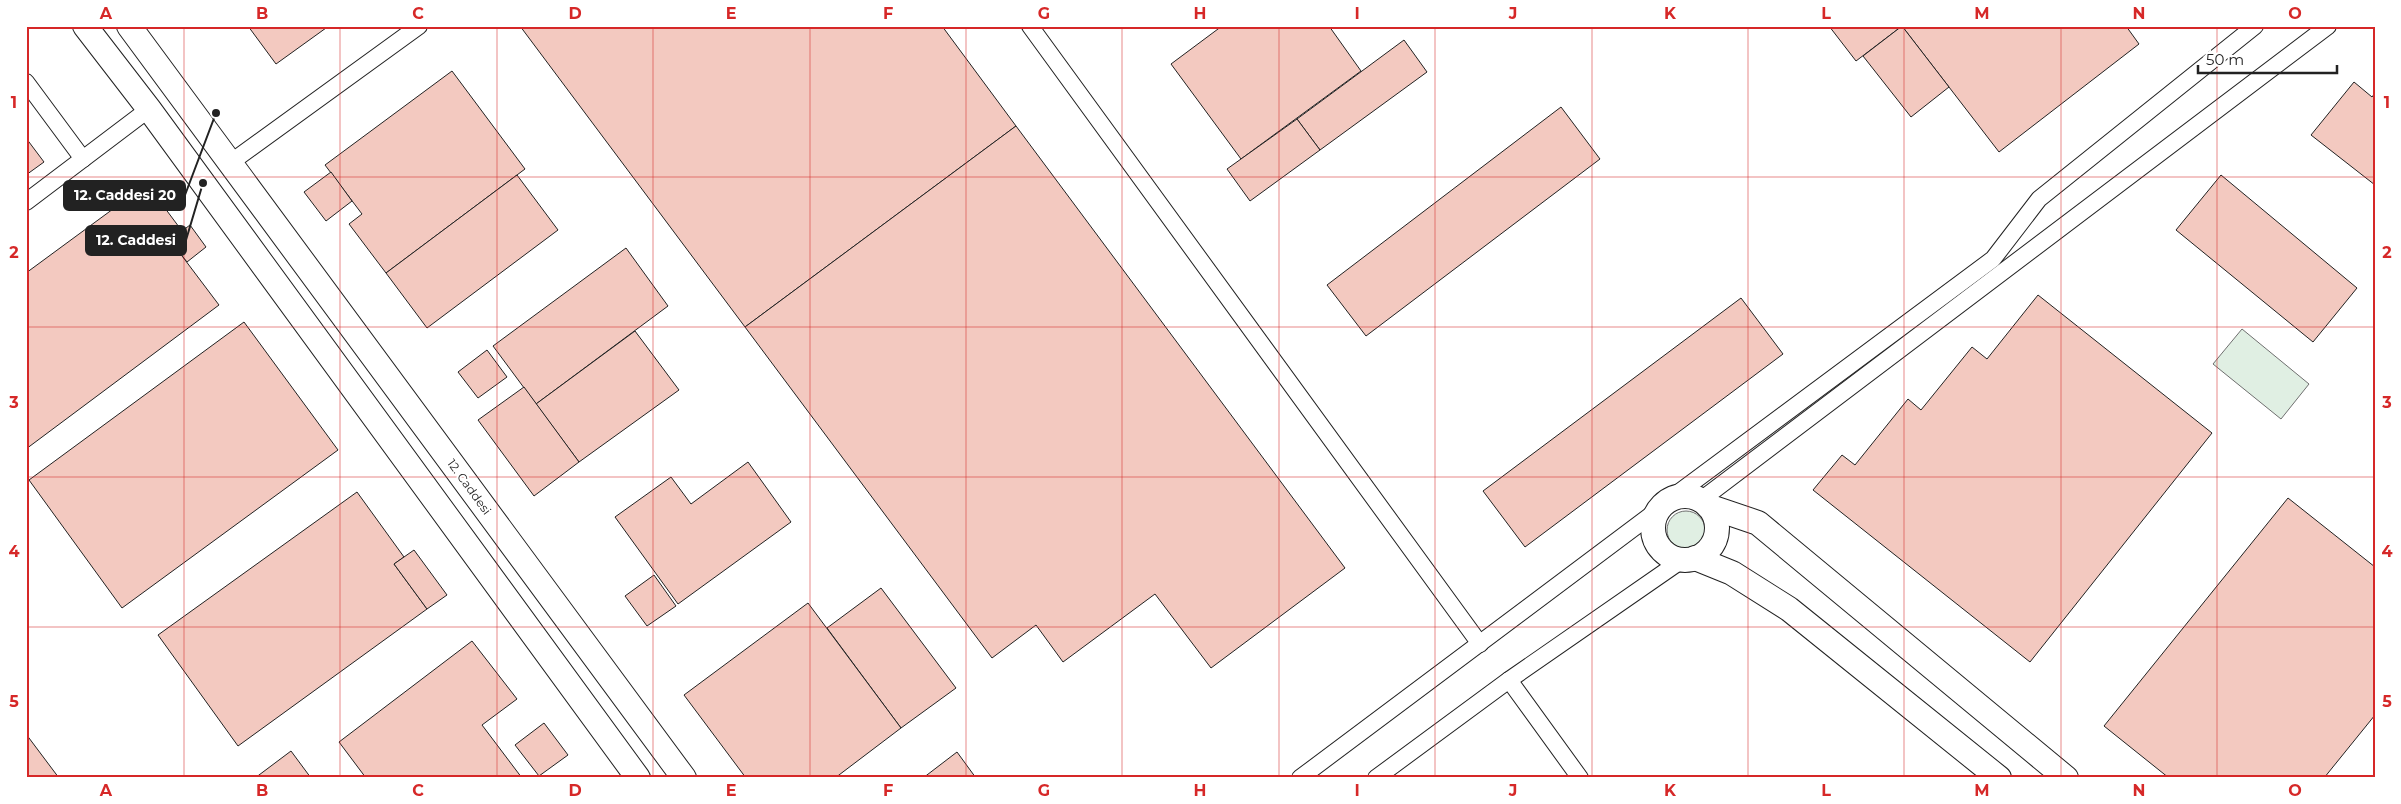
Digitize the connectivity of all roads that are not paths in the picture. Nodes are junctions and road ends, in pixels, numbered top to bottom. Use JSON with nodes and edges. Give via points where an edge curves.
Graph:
{"nodes":[{"id":1,"x":85,"y":26,"type":"edge"},
{"id":2,"x":129,"y":26,"type":"edge"},
{"id":3,"x":419,"y":26,"type":"edge"},
{"id":4,"x":1030,"y":26,"type":"edge"},
{"id":5,"x":2255,"y":26,"type":"edge"},
{"id":6,"x":2328,"y":26,"type":"edge"},
{"id":7,"x":26,"y":82,"type":"edge"},
{"id":8,"x":149,"y":109,"type":"junction"},
{"id":9,"x":83,"y":159,"type":"junction"},
{"id":10,"x":230,"y":163,"type":"junction"},
{"id":11,"x":26,"y":202,"type":"edge"},
{"id":12,"x":1704,"y":503,"type":"junction"},
{"id":13,"x":1663,"y":505,"type":"junction"},
{"id":14,"x":1689,"y":559,"type":"junction"},
{"id":15,"x":1480,"y":644,"type":"junction"},
{"id":16,"x":1509,"y":680,"type":"junction"},
{"id":17,"x":638,"y":778,"type":"edge"},
{"id":18,"x":684,"y":778,"type":"edge"},
{"id":19,"x":1300,"y":778,"type":"edge"},
{"id":20,"x":1376,"y":778,"type":"edge"},
{"id":21,"x":1580,"y":778,"type":"edge"},
{"id":22,"x":1999,"y":778,"type":"edge"},
{"id":23,"x":2066,"y":778,"type":"edge"}],
"edges":[{"from":1,"to":8,"type":"street"},
{"from":2,"to":10,"type":"street","name":"12. Caddesi"},
{"from":3,"to":10,"type":"street"},
{"from":4,"to":15,"type":"street"},
{"from":5,"to":13,"type":"street","via":[[2039,199],[1992,259]]},
{"from":6,"to":12,"type":"street"},
{"from":7,"to":9,"type":"street"},
{"from":8,"to":9,"type":"street"},
{"from":8,"to":17,"type":"street"},
{"from":9,"to":11,"type":"street"},
{"from":10,"to":18,"type":"street","name":"12. Caddesi"},
{"from":12,"to":13,"type":"street","via":[[1694,497],[1683,496]]},
{"from":12,"to":14,"type":"street","via":[[1716,522],[1717,531],[1710,548]]},
{"from":12,"to":23,"type":"street","via":[[1758,523]]},
{"from":13,"to":14,"type":"street","via":[[1653,525],[1656,543],[1669,556]]},
{"from":13,"to":15,"type":"street"},
{"from":14,"to":16,"type":"street"},
{"from":14,"to":22,"type":"street","via":[[1732,573],[1789,609]]},
{"from":15,"to":19,"type":"street"},
{"from":16,"to":20,"type":"street"},
{"from":16,"to":21,"type":"street"}]}
